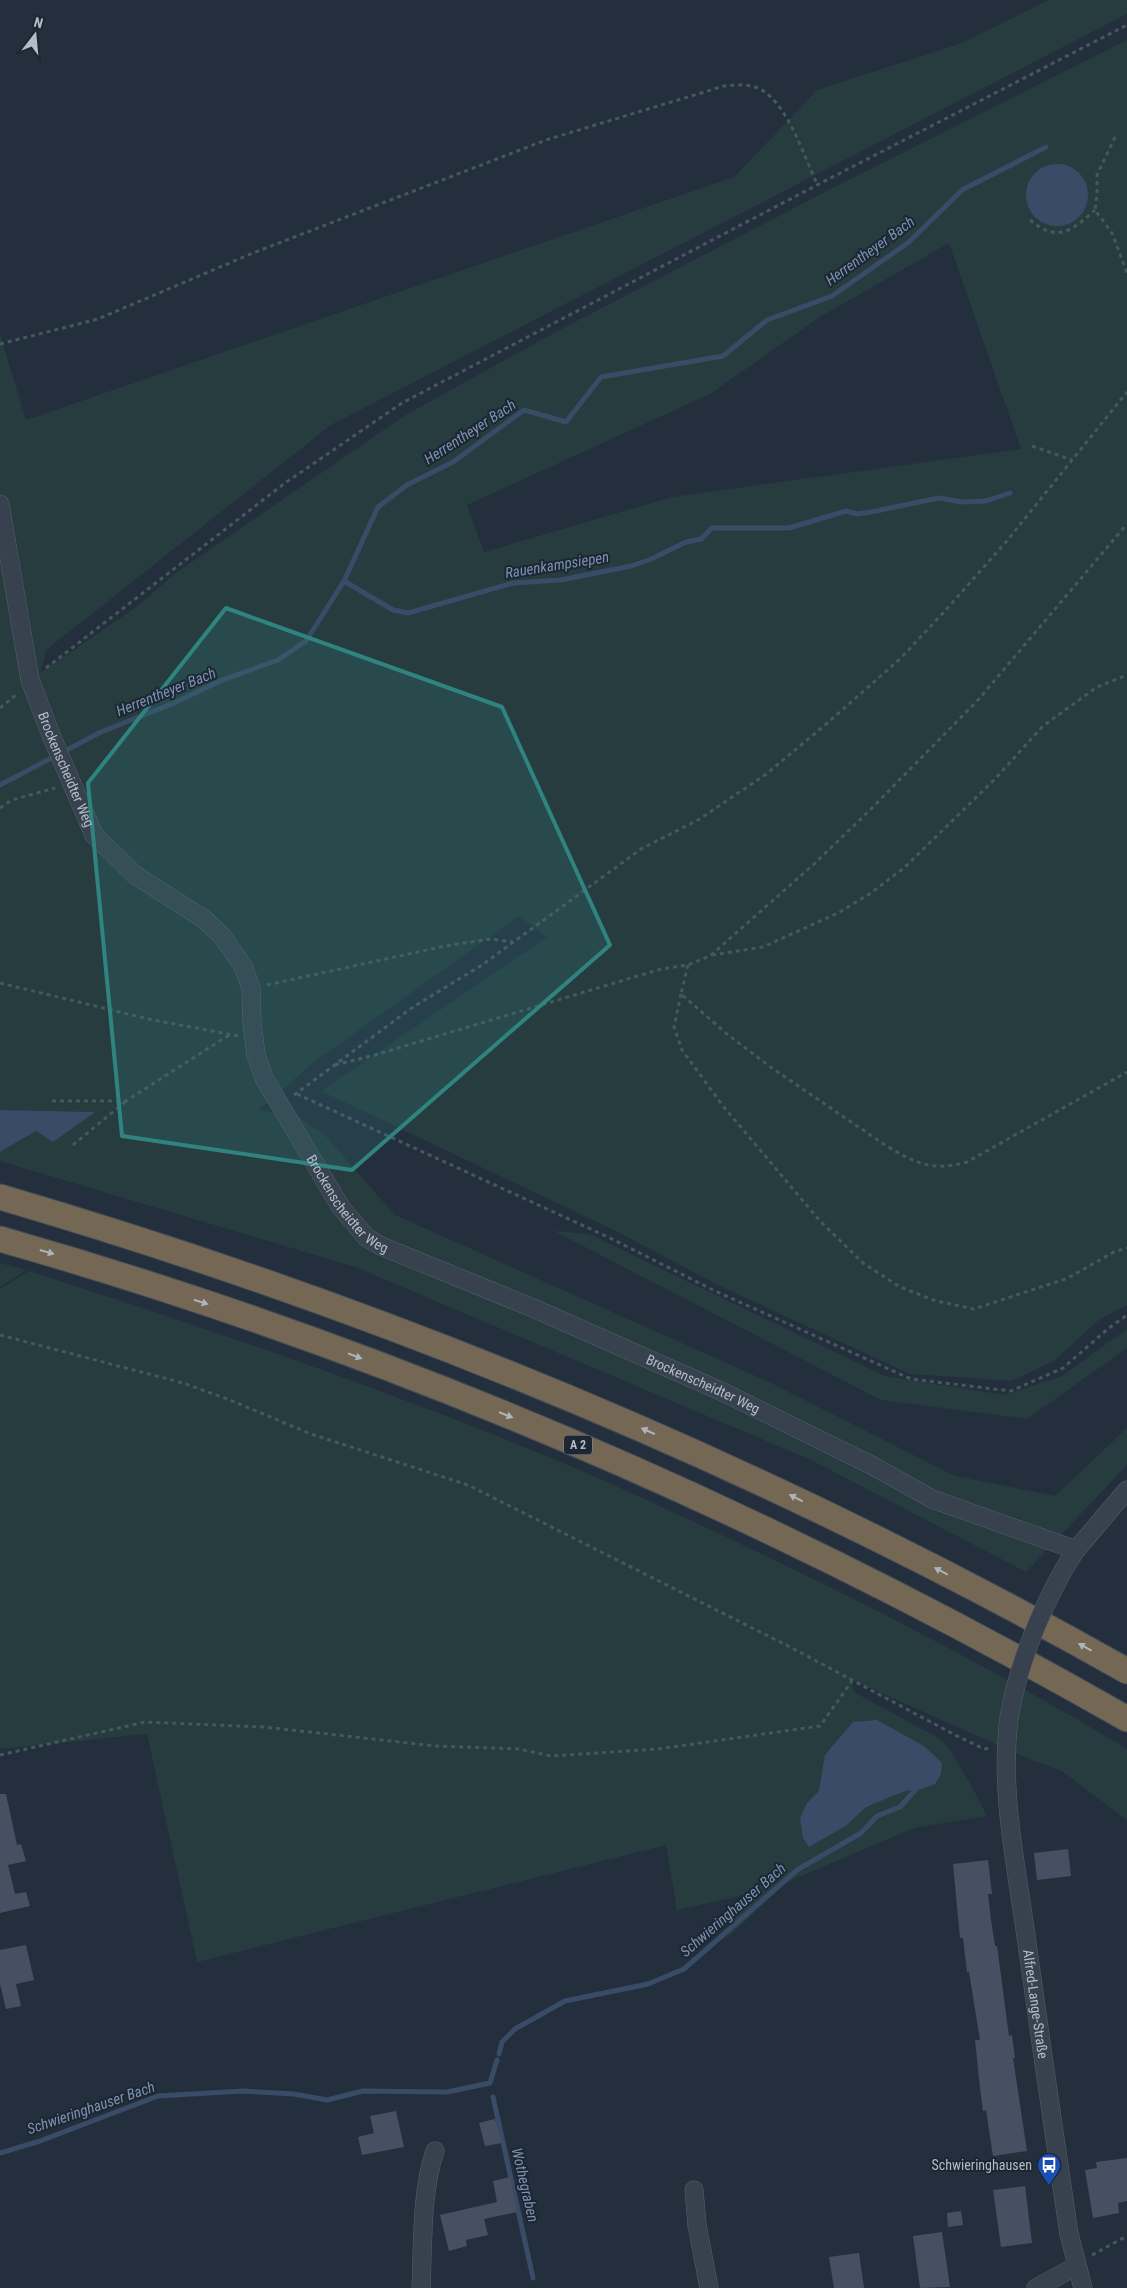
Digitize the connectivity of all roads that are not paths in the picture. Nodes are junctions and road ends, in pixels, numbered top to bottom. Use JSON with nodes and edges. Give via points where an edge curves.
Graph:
{"nodes":[{"id":1,"x":0,"y":504,"type":"edge"},
{"id":2,"x":0,"y":1197,"type":"edge"},
{"id":3,"x":0,"y":1239,"type":"edge"},
{"id":4,"x":1127,"y":1490,"type":"edge"},
{"id":5,"x":1076,"y":1550,"type":"junction"},
{"id":6,"x":1127,"y":1671,"type":"edge"},
{"id":7,"x":1127,"y":1719,"type":"edge"},
{"id":8,"x":435,"y":2151,"type":"dead end"},
{"id":9,"x":694,"y":2190,"type":"dead end"},
{"id":10,"x":1076,"y":2264,"type":"junction"},
{"id":11,"x":421,"y":2288,"type":"edge"},
{"id":12,"x":709,"y":2288,"type":"edge"},
{"id":13,"x":1036,"y":2288,"type":"edge"},
{"id":14,"x":1083,"y":2288,"type":"edge"}],
"edges":[{"from":1,"to":5,"type":"street","name":"Brockenscheidter Weg","via":[[30,680],[94,835],[135,875],[204,919],[222,936],[243,966],[251,988],[252,1031],[264,1078],[340,1206],[366,1237],[396,1254],[534,1308],[725,1393],[932,1499]]},
{"from":6,"to":2,"type":"highway","one_way":true,"via":[[934,1567],[785,1493],[566,1396],[419,1337],[205,1261]]},
{"from":3,"to":7,"type":"highway","number":"A 2","one_way":true,"via":[[294,1333],[542,1429],[776,1534],[1053,1676]]},
{"from":4,"to":5,"type":"street","name":"Alfred-Lange-Straße"},
{"from":5,"to":10,"type":"street","name":"Alfred-Lange-Straße","bridge":true,"via":[[1033,1631],[1020,1669],[1005,1748],[1013,1845],[1051,2118]]},
{"from":8,"to":11,"type":"street","via":[[426,2208]]},
{"from":9,"to":12,"type":"street"},
{"from":10,"to":13,"type":"street"},
{"from":10,"to":14,"type":"street","name":"Alfred-Lange-Straße"}]}
